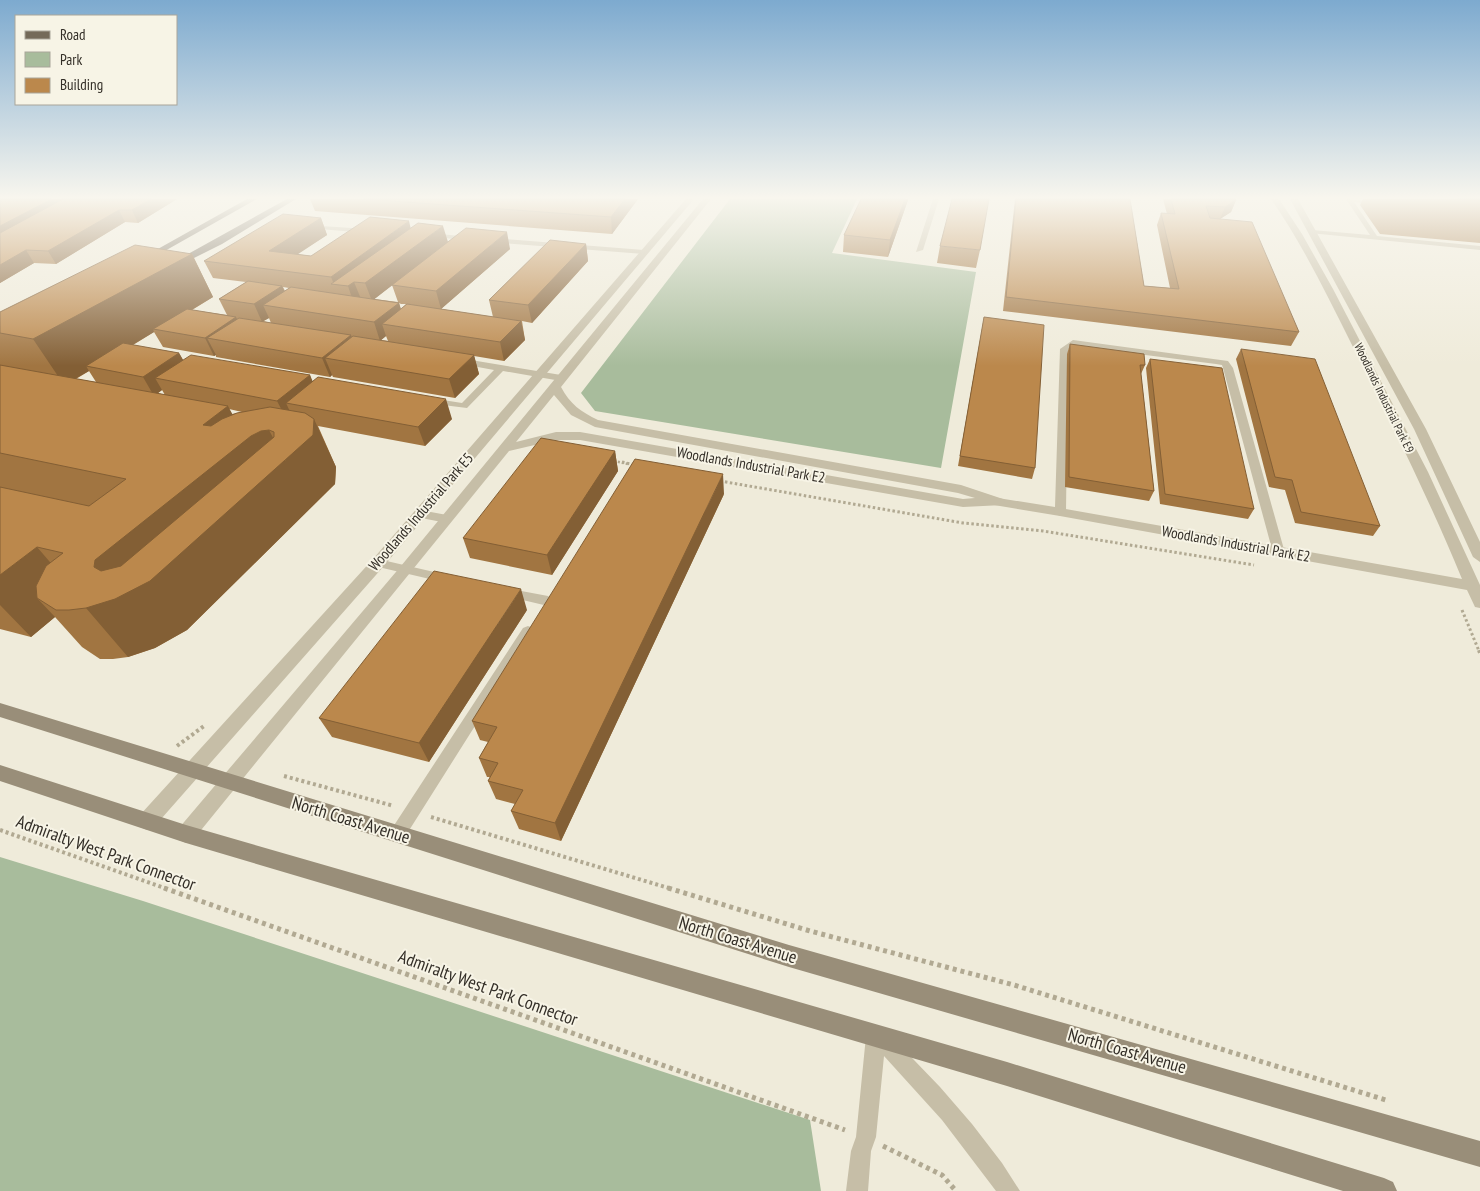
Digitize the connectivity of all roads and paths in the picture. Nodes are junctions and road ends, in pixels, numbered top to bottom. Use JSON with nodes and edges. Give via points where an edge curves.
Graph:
{"nodes":[{"id":1,"x":152,"y":255,"type":"edge"},
{"id":2,"x":194,"y":255,"type":"edge"},
{"id":3,"x":642,"y":255,"type":"edge"},
{"id":4,"x":662,"y":255,"type":"edge"},
{"id":5,"x":1309,"y":255,"type":"edge"},
{"id":6,"x":1325,"y":255,"type":"edge"},
{"id":7,"x":1311,"y":258,"type":"junction"},
{"id":8,"x":1328,"y":260,"type":"junction"},
{"id":9,"x":138,"y":262,"type":"edge"},
{"id":10,"x":166,"y":269,"type":"edge"},
{"id":11,"x":453,"y":360,"type":"edge"},
{"id":12,"x":501,"y":368,"type":"junction"},
{"id":13,"x":539,"y":374,"type":"junction"},
{"id":14,"x":558,"y":382,"type":"junction"},
{"id":15,"x":420,"y":400,"type":"edge"},
{"id":16,"x":504,"y":449,"type":"junction"},
{"id":17,"x":606,"y":459,"type":"edge"},
{"id":18,"x":643,"y":466,"type":"edge"},
{"id":19,"x":715,"y":480,"type":"edge"},
{"id":20,"x":998,"y":502,"type":"junction"},
{"id":21,"x":1060,"y":512,"type":"junction"},
{"id":22,"x":420,"y":514,"type":"junction"},
{"id":23,"x":447,"y":519,"type":"junction"},
{"id":24,"x":1279,"y":552,"type":"junction"},
{"id":25,"x":1480,"y":557,"type":"edge"},
{"id":26,"x":378,"y":563,"type":"junction"},
{"id":27,"x":1259,"y":566,"type":"dead end"},
{"id":28,"x":406,"y":570,"type":"junction"},
{"id":29,"x":461,"y":583,"type":"edge"},
{"id":30,"x":1476,"y":587,"type":"edge"},
{"id":31,"x":496,"y":590,"type":"edge"},
{"id":32,"x":1480,"y":603,"type":"edge"},
{"id":33,"x":0,"y":710,"type":"edge"},
{"id":34,"x":190,"y":771,"type":"junction"},
{"id":35,"x":0,"y":773,"type":"edge"},
{"id":36,"x":277,"y":774,"type":"dead end"},
{"id":37,"x":228,"y":782,"type":"junction"},
{"id":38,"x":412,"y":811,"type":"junction"},
{"id":39,"x":147,"y":821,"type":"junction"},
{"id":40,"x":0,"y":830,"type":"edge"},
{"id":41,"x":186,"y":834,"type":"junction"},
{"id":42,"x":397,"y":835,"type":"junction"},
{"id":43,"x":876,"y":1036,"type":"junction"},
{"id":44,"x":1394,"y":1103,"type":"dead end"},
{"id":45,"x":866,"y":1137,"type":"junction"},
{"id":46,"x":1480,"y":1154,"type":"edge"},
{"id":47,"x":858,"y":1191,"type":"edge"},
{"id":48,"x":956,"y":1191,"type":"edge"},
{"id":49,"x":1009,"y":1191,"type":"edge"},
{"id":50,"x":1384,"y":1191,"type":"edge"}],
"edges":[{"from":1,"to":9,"type":"main road"},
{"from":2,"to":10,"type":"main road"},
{"from":3,"to":13,"type":"street","name":"Woodlands Industrial Park E5"},
{"from":4,"to":14,"type":"street","name":"Woodlands Industrial Park E5"},
{"from":5,"to":7,"type":"street","name":"Woodlands Industrial Park E9"},
{"from":6,"to":8,"type":"street","name":"Woodlands Industrial Park E9"},
{"from":7,"to":8,"type":"street"},
{"from":7,"to":30,"type":"street","name":"Woodlands Industrial Park E9","via":[[1395,418]]},
{"from":8,"to":25,"type":"street","name":"Woodlands Industrial Park E9","via":[[1420,429]]},
{"from":11,"to":12,"type":"lane"},
{"from":12,"to":13,"type":"lane"},
{"from":12,"to":15,"type":"lane","via":[[464,406]]},
{"from":13,"to":14,"type":"lane"},
{"from":13,"to":22,"type":"street","name":"Woodlands Industrial Park E5"},
{"from":14,"to":16,"type":"street","name":"Woodlands Industrial Park E5"},
{"from":14,"to":20,"type":"street","name":"Woodlands Industrial Park E2","via":[[563,402],[573,413],[595,423],[961,490]]},
{"from":16,"to":20,"type":"street","name":"Woodlands Industrial Park E2","via":[[556,436],[580,436],[963,503]]},
{"from":16,"to":23,"type":"street","name":"Woodlands Industrial Park E5"},
{"from":17,"to":18,"type":"path"},
{"from":19,"to":27,"type":"path","via":[[963,523],[1043,531]]},
{"from":20,"to":21,"type":"lane","name":"Woodlands Industrial Park E2"},
{"from":21,"to":24,"type":"street","name":"Woodlands Industrial Park E2"},
{"from":21,"to":24,"type":"lane","via":[[1066,345],[1072,343],[1216,360],[1228,368]]},
{"from":22,"to":23,"type":"lane"},
{"from":22,"to":26,"type":"street","name":"Woodlands Industrial Park E5"},
{"from":23,"to":28,"type":"street","name":"Woodlands Industrial Park E5"},
{"from":24,"to":30,"type":"street","name":"Woodlands Industrial Park E2"},
{"from":26,"to":28,"type":"lane"},
{"from":26,"to":34,"type":"street","name":"Woodlands Industrial Park E5"},
{"from":28,"to":29,"type":"lane"},
{"from":28,"to":37,"type":"street","name":"Woodlands Industrial Park E5"},
{"from":30,"to":32,"type":"street","name":"Woodlands Industrial Park E9"},
{"from":31,"to":38,"type":"lane","via":[[550,597]]},
{"from":33,"to":34,"type":"main road","name":"North Coast Avenue"},
{"from":34,"to":37,"type":"main road","name":"North Coast Avenue"},
{"from":34,"to":39,"type":"street","name":"Woodlands Industrial Park E5"},
{"from":35,"to":39,"type":"main road"},
{"from":36,"to":38,"type":"path"},
{"from":37,"to":41,"type":"street","name":"Woodlands Industrial Park E5"},
{"from":37,"to":42,"type":"main road","name":"North Coast Avenue"},
{"from":38,"to":42,"type":"lane"},
{"from":38,"to":44,"type":"path","via":[[810,931],[1014,985]]},
{"from":39,"to":41,"type":"main road"},
{"from":40,"to":45,"type":"path","name":"Admiralty West Park Connector"},
{"from":41,"to":43,"type":"main road"},
{"from":42,"to":46,"type":"main road","name":"North Coast Avenue","via":[[789,956]]},
{"from":43,"to":45,"type":"lane"},
{"from":43,"to":49,"type":"lane","via":[[926,1084],[984,1153]]},
{"from":43,"to":50,"type":"main road"},
{"from":45,"to":47,"type":"lane"},
{"from":45,"to":48,"type":"path","name":"Admiralty West Park Connector","via":[[942,1175]]}]}
